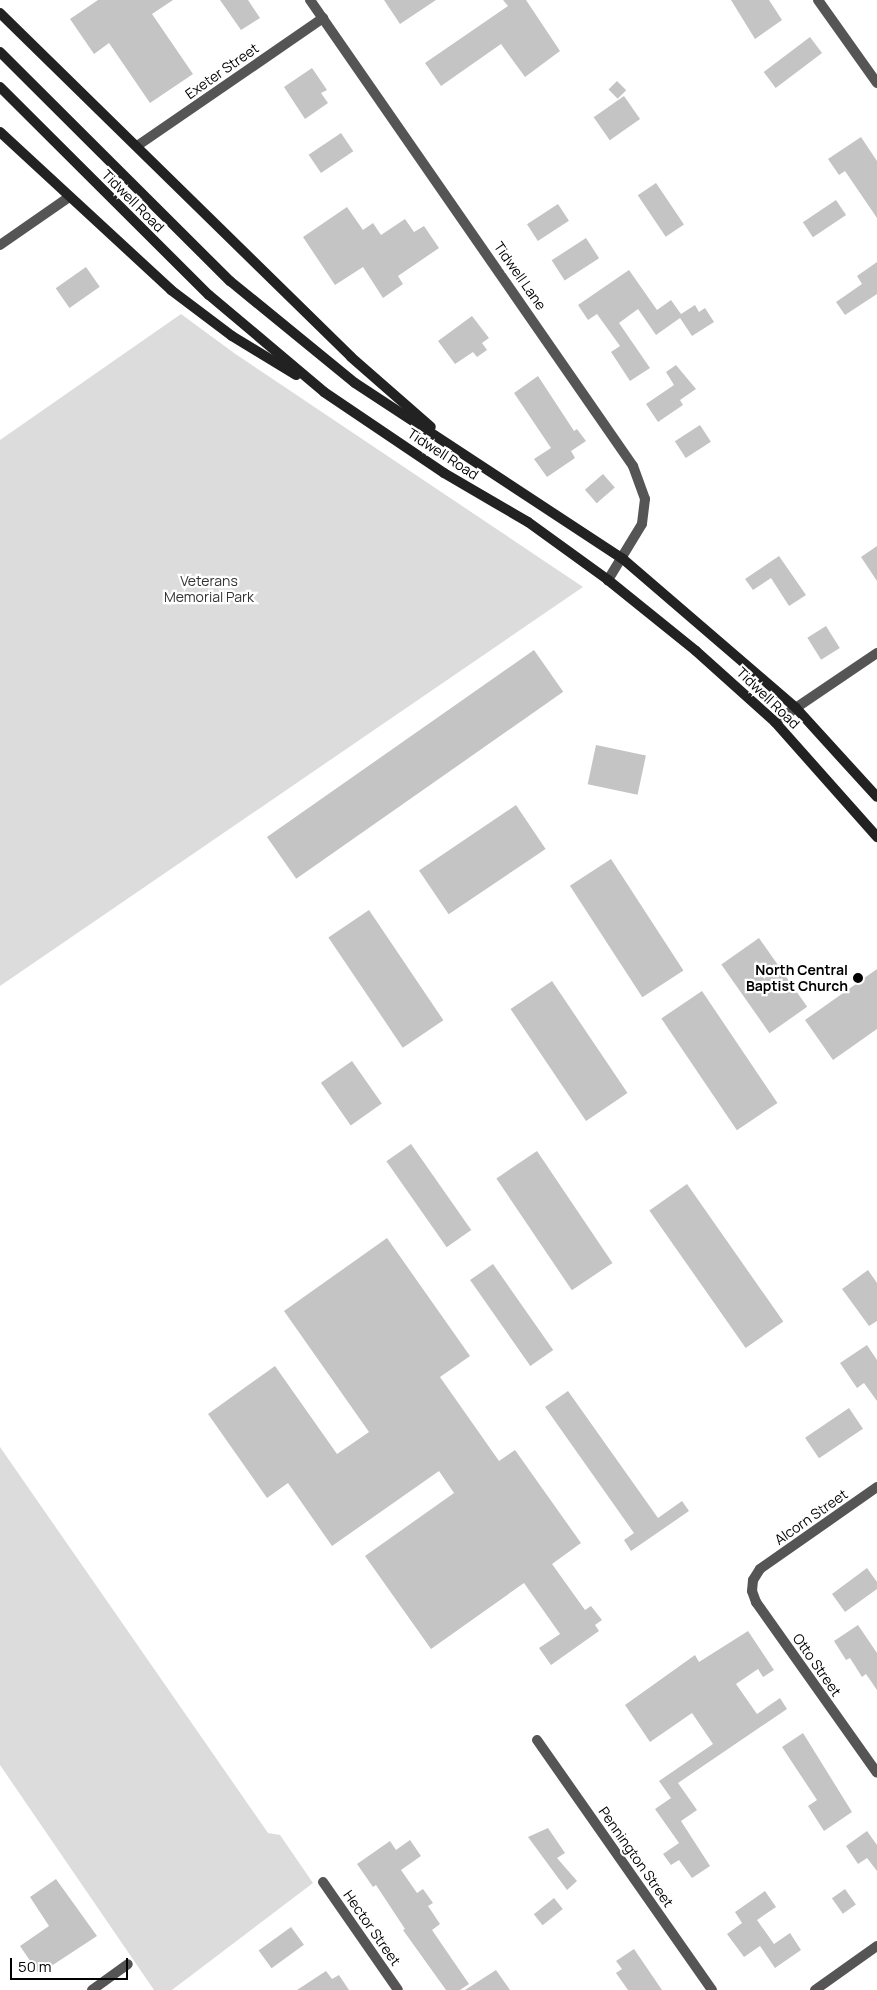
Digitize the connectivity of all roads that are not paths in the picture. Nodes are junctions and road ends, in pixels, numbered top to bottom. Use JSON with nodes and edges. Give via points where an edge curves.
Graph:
{"nodes":[{"id":1,"x":310,"y":0,"type":"edge"},
{"id":2,"x":818,"y":0,"type":"edge"},
{"id":3,"x":0,"y":13,"type":"edge"},
{"id":4,"x":323,"y":18,"type":"junction"},
{"id":5,"x":0,"y":52,"type":"edge"},
{"id":6,"x":877,"y":83,"type":"edge"},
{"id":7,"x":0,"y":87,"type":"edge"},
{"id":8,"x":0,"y":132,"type":"edge"},
{"id":9,"x":137,"y":146,"type":"junction"},
{"id":10,"x":68,"y":197,"type":"junction"},
{"id":11,"x":0,"y":245,"type":"edge"},
{"id":12,"x":324,"y":392,"type":"junction"},
{"id":13,"x":462,"y":454,"type":"junction"},
{"id":14,"x":623,"y":558,"type":"junction"},
{"id":15,"x":608,"y":580,"type":"junction"},
{"id":16,"x":877,"y":653,"type":"edge"},
{"id":17,"x":796,"y":708,"type":"junction"},
{"id":18,"x":776,"y":722,"type":"junction"},
{"id":19,"x":877,"y":797,"type":"edge"},
{"id":20,"x":877,"y":836,"type":"edge"},
{"id":21,"x":877,"y":1487,"type":"edge"},
{"id":22,"x":760,"y":1569,"type":"joint"},
{"id":23,"x":537,"y":1740,"type":"dead end"},
{"id":24,"x":877,"y":1773,"type":"edge"},
{"id":25,"x":323,"y":1882,"type":"dead end"},
{"id":26,"x":877,"y":1946,"type":"edge"},
{"id":27,"x":128,"y":1964,"type":"dead end"},
{"id":28,"x":92,"y":1990,"type":"edge"},
{"id":29,"x":398,"y":1990,"type":"edge"},
{"id":30,"x":712,"y":1990,"type":"edge"},
{"id":31,"x":815,"y":1990,"type":"edge"}],
"edges":[{"from":1,"to":4,"type":"street","name":"Tidwell Lane"},
{"from":2,"to":6,"type":"street"},
{"from":3,"to":9,"type":"main road"},
{"from":4,"to":9,"type":"street","name":"Exeter Street"},
{"from":4,"to":14,"type":"street","name":"Tidwell Lane","via":[[634,466],[642,486],[645,511],[638,535]]},
{"from":5,"to":13,"type":"main road","name":"Tidwell Road","via":[[230,282],[355,383]]},
{"from":7,"to":12,"type":"main road","name":"Tidwell Road","via":[[209,295]]},
{"from":8,"to":10,"type":"main road"},
{"from":9,"to":13,"type":"main road","via":[[351,357]]},
{"from":10,"to":11,"type":"street"},
{"from":10,"to":12,"type":"main road","via":[[171,290],[232,336]]},
{"from":12,"to":15,"type":"main road","name":"Tidwell Road","via":[[444,473],[528,522]]},
{"from":13,"to":14,"type":"main road","name":"Tidwell Road"},
{"from":14,"to":15,"type":"street","name":"Tidwell Lane"},
{"from":14,"to":17,"type":"main road","name":"Tidwell Road"},
{"from":15,"to":18,"type":"main road","name":"Tidwell Road","via":[[696,651]]},
{"from":16,"to":17,"type":"street"},
{"from":17,"to":18,"type":"street"},
{"from":17,"to":19,"type":"main road","name":"Tidwell Road"},
{"from":18,"to":20,"type":"main road","name":"Tidwell Road"},
{"from":21,"to":22,"type":"street","name":"Alcorn Street"},
{"from":22,"to":24,"type":"street","name":"Otto Street","via":[[752,1580],[756,1602]]},
{"from":23,"to":30,"type":"street","name":"Pennington Street"},
{"from":25,"to":29,"type":"street","name":"Hector Street"},
{"from":26,"to":31,"type":"street"},
{"from":27,"to":28,"type":"street"}]}
